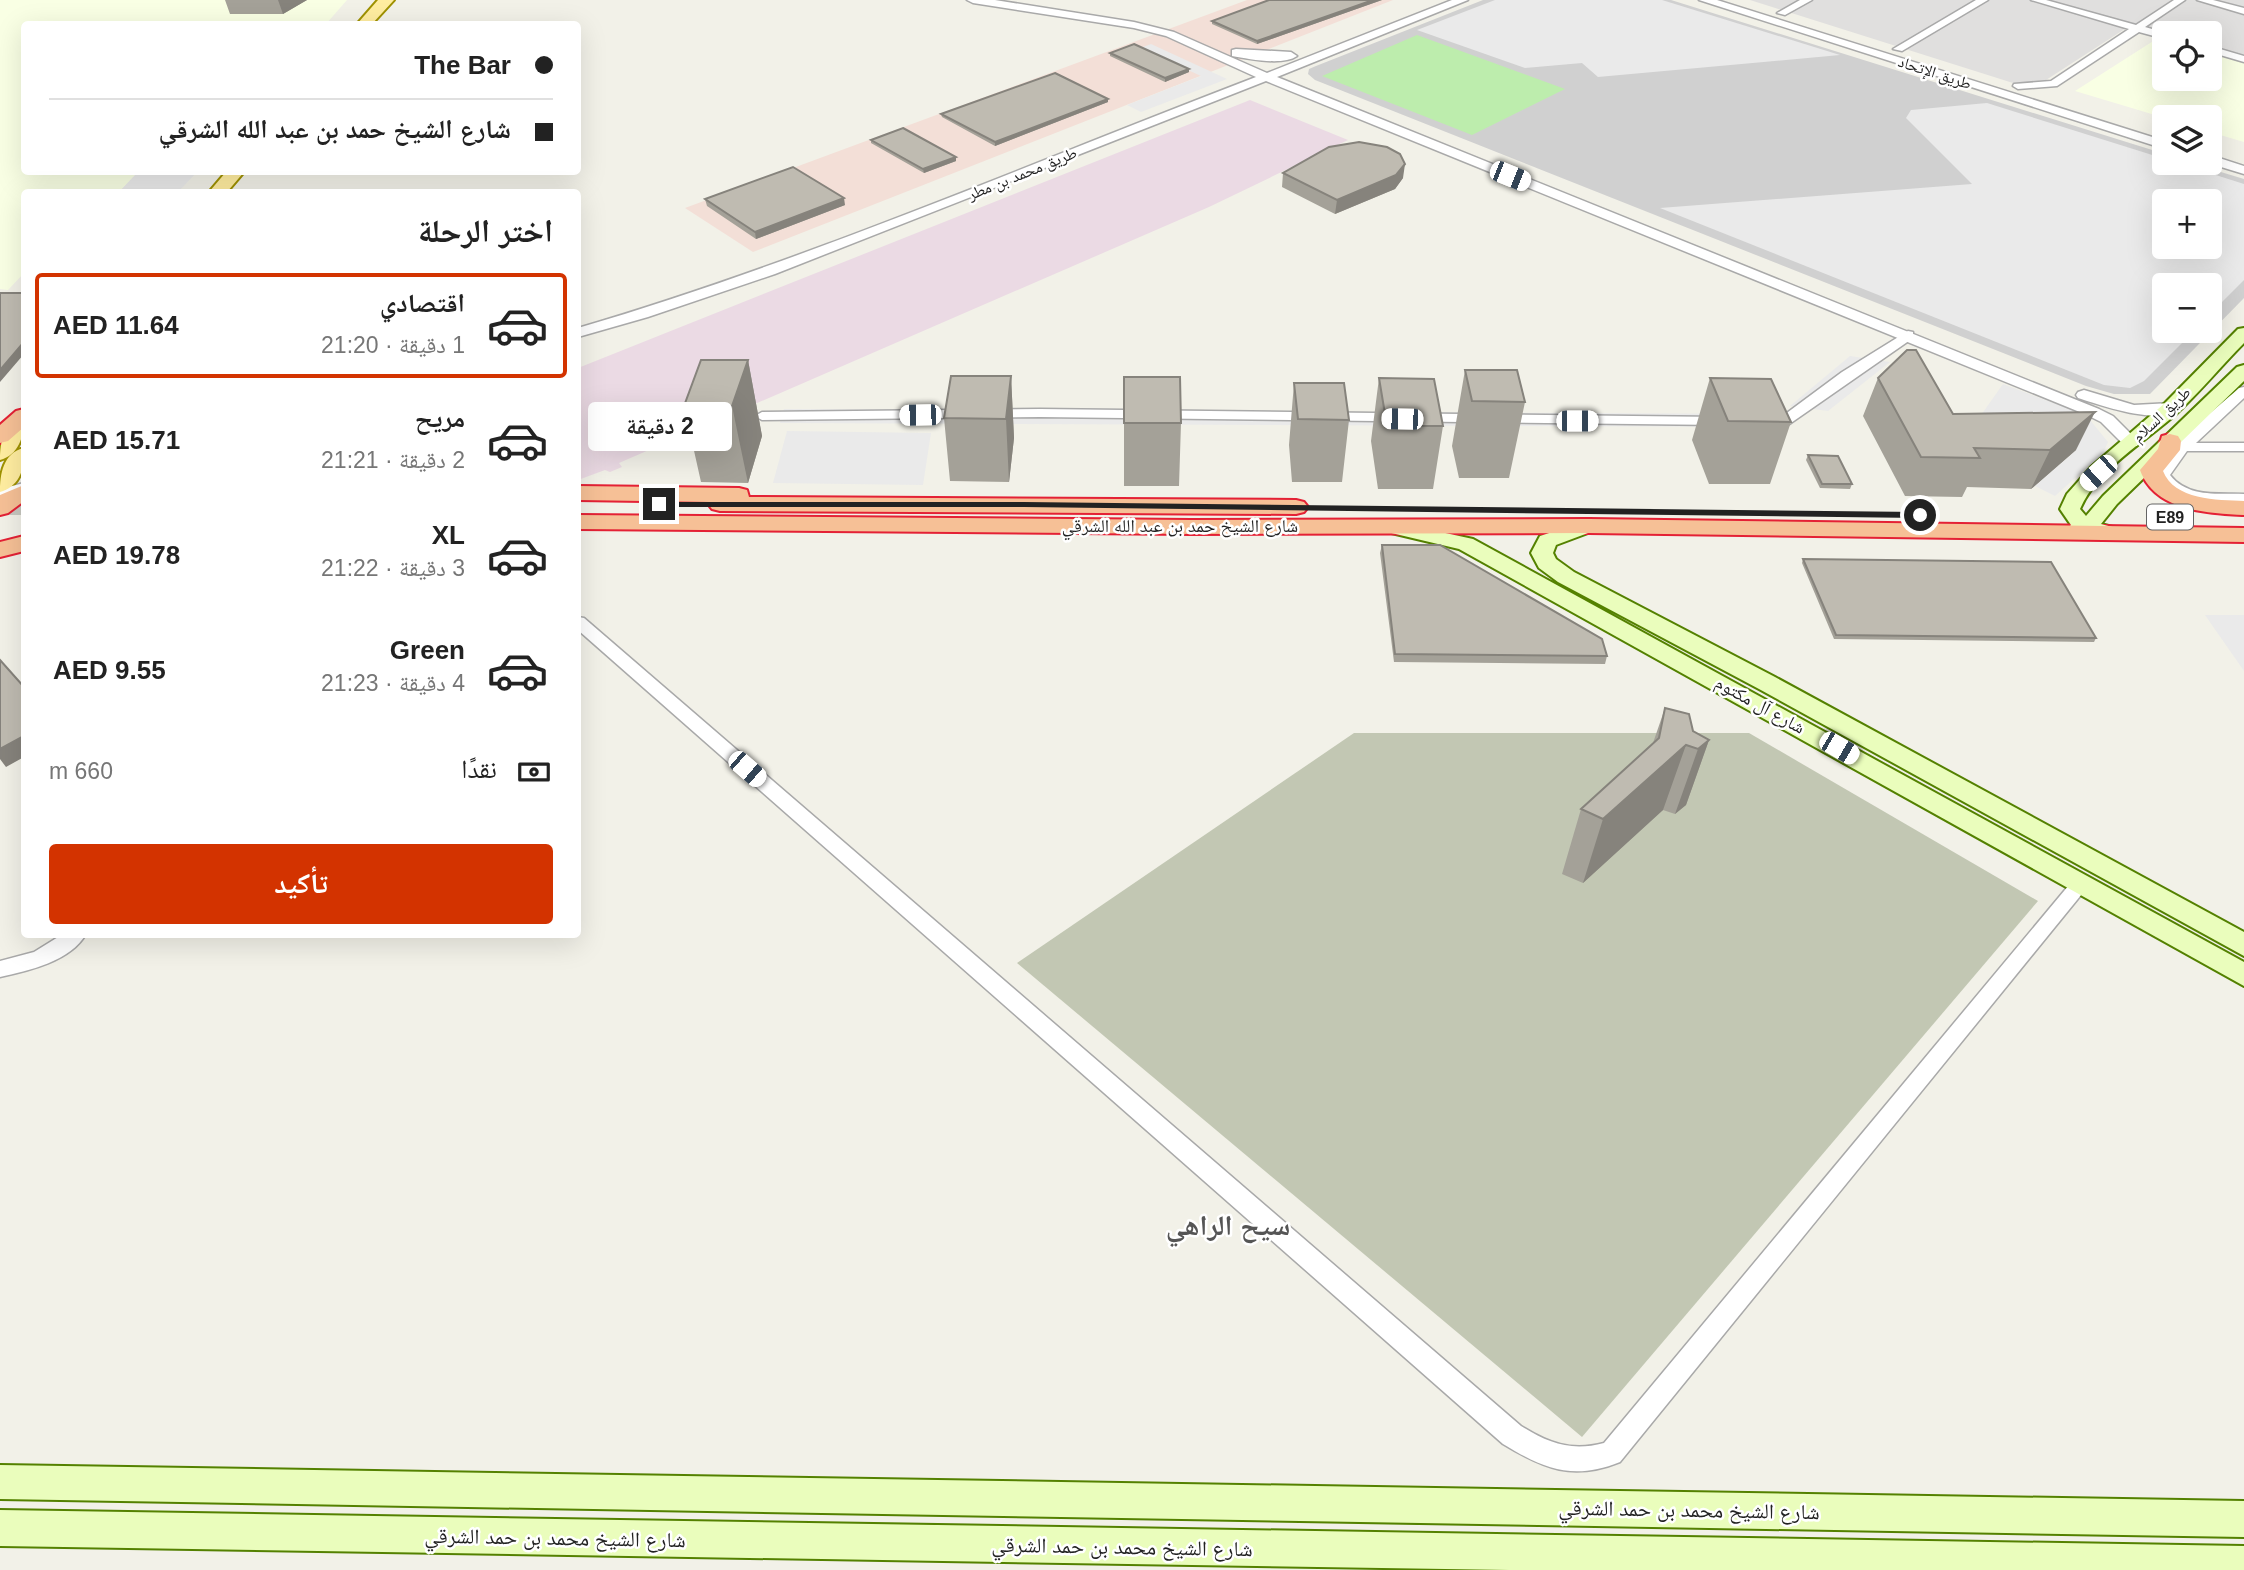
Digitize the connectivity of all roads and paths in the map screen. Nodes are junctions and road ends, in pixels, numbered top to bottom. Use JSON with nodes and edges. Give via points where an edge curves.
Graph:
{"nodes":[{"id":1,"x":386,"y":0,"type":"edge"},
{"id":2,"x":399,"y":0,"type":"edge"},
{"id":3,"x":973,"y":0,"type":"edge"},
{"id":4,"x":1012,"y":0,"type":"edge"},
{"id":5,"x":1434,"y":0,"type":"edge"},
{"id":6,"x":1462,"y":0,"type":"edge"},
{"id":7,"x":1705,"y":0,"type":"edge"},
{"id":8,"x":1741,"y":0,"type":"edge"},
{"id":9,"x":1807,"y":0,"type":"edge"},
{"id":10,"x":1983,"y":0,"type":"edge"},
{"id":11,"x":2036,"y":0,"type":"edge"},
{"id":12,"x":2180,"y":0,"type":"edge"},
{"id":13,"x":2202,"y":0,"type":"edge"},
{"id":14,"x":2244,"y":12,"type":"edge"},
{"id":15,"x":1782,"y":13,"type":"junction"},
{"id":16,"x":367,"y":21,"type":"edge"},
{"id":17,"x":382,"y":21,"type":"edge"},
{"id":18,"x":2138,"y":28,"type":"junction"},
{"id":19,"x":2152,"y":32,"type":"edge"},
{"id":20,"x":1898,"y":49,"type":"junction"},
{"id":21,"x":2222,"y":53,"type":"edge"},
{"id":22,"x":1230,"y":55,"type":"junction"},
{"id":23,"x":1291,"y":56,"type":"junction"},
{"id":24,"x":2244,"y":59,"type":"edge"},
{"id":25,"x":1306,"y":61,"type":"junction"},
{"id":26,"x":1266,"y":71,"type":"junction"},
{"id":27,"x":1235,"y":83,"type":"junction"},
{"id":28,"x":1297,"y":84,"type":"junction"},
{"id":29,"x":2018,"y":86,"type":"junction"},
{"id":30,"x":1414,"y":127,"type":"junction"},
{"id":31,"x":2152,"y":128,"type":"edge"},
{"id":32,"x":1396,"y":130,"type":"junction"},
{"id":33,"x":2152,"y":141,"type":"edge"},
{"id":34,"x":2222,"y":150,"type":"edge"},
{"id":35,"x":2244,"y":157,"type":"edge"},
{"id":36,"x":2222,"y":163,"type":"edge"},
{"id":37,"x":2244,"y":170,"type":"edge"},
{"id":38,"x":241,"y":182,"type":"edge"},
{"id":39,"x":225,"y":189,"type":"edge"},
{"id":40,"x":1605,"y":203,"type":"junction"},
{"id":41,"x":1581,"y":204,"type":"junction"},
{"id":42,"x":1759,"y":265,"type":"junction"},
{"id":43,"x":1740,"y":268,"type":"junction"},
{"id":44,"x":581,"y":320,"type":"edge"},
{"id":45,"x":581,"y":332,"type":"edge"},
{"id":46,"x":2244,"y":333,"type":"edge"},
{"id":47,"x":1908,"y":335,"type":"junction"},
{"id":48,"x":2002,"y":368,"type":"junction"},
{"id":49,"x":2244,"y":371,"type":"edge"},
{"id":50,"x":2244,"y":391,"type":"edge"},
{"id":51,"x":2171,"y":408,"type":"junction"},
{"id":52,"x":762,"y":416,"type":"dead end"},
{"id":53,"x":21,"y":418,"type":"edge"},
{"id":54,"x":1731,"y":421,"type":"edge"},
{"id":55,"x":1757,"y":421,"type":"edge"},
{"id":56,"x":21,"y":426,"type":"edge"},
{"id":57,"x":0,"y":436,"type":"edge"},
{"id":58,"x":2131,"y":442,"type":"junction"},
{"id":59,"x":2178,"y":444,"type":"junction"},
{"id":60,"x":2244,"y":447,"type":"edge"},
{"id":61,"x":0,"y":453,"type":"edge"},
{"id":62,"x":21,"y":462,"type":"edge"},
{"id":63,"x":11,"y":485,"type":"edge"},
{"id":64,"x":581,"y":493,"type":"edge"},
{"id":65,"x":2244,"y":498,"type":"edge"},
{"id":66,"x":581,"y":504,"type":"edge"},
{"id":67,"x":1042,"y":505,"type":"junction"},
{"id":68,"x":2244,"y":508,"type":"edge"},
{"id":69,"x":2043,"y":516,"type":"junction"},
{"id":70,"x":2244,"y":518,"type":"edge"},
{"id":71,"x":581,"y":522,"type":"edge"},
{"id":72,"x":2244,"y":524,"type":"edge"},
{"id":73,"x":1376,"y":525,"type":"junction"},
{"id":74,"x":2087,"y":525,"type":"junction"},
{"id":75,"x":965,"y":526,"type":"junction"},
{"id":76,"x":1589,"y":526,"type":"junction"},
{"id":77,"x":1851,"y":529,"type":"junction"},
{"id":78,"x":8,"y":530,"type":"edge"},
{"id":79,"x":581,"y":534,"type":"edge"},
{"id":80,"x":2137,"y":534,"type":"junction"},
{"id":81,"x":2244,"y":536,"type":"edge"},
{"id":82,"x":1594,"y":593,"type":"junction"},
{"id":83,"x":1567,"y":599,"type":"junction"},
{"id":84,"x":581,"y":625,"type":"edge"},
{"id":85,"x":2081,"y":884,"type":"junction"},
{"id":86,"x":2159,"y":927,"type":"junction"},
{"id":87,"x":73,"y":938,"type":"edge"},
{"id":88,"x":2244,"y":945,"type":"edge"},
{"id":89,"x":2244,"y":965,"type":"edge"},
{"id":90,"x":0,"y":969,"type":"edge"},
{"id":91,"x":2244,"y":975,"type":"edge"},
{"id":92,"x":0,"y":1482,"type":"edge"},
{"id":93,"x":2244,"y":1519,"type":"edge"},
{"id":94,"x":0,"y":1528,"type":"edge"},
{"id":95,"x":2244,"y":1564,"type":"edge"}],
"edges":[{"from":1,"to":16,"type":"main road"},
{"from":2,"to":17,"type":"main road"},
{"from":3,"to":22,"type":"street","via":[[1134,25]]},
{"from":4,"to":22,"type":"street","via":[[1143,20],[1174,28]]},
{"from":5,"to":23,"type":"street","name":"طريق محمد بن مطر"},
{"from":6,"to":25,"type":"street","name":"طريق محمد بن مطر"},
{"from":7,"to":33,"type":"street","name":"طريق اﻹتحاد"},
{"from":8,"to":15,"type":"street","name":"طريق اﻹتحاد"},
{"from":9,"to":15,"type":"street"},
{"from":10,"to":20,"type":"street"},
{"from":11,"to":18,"type":"street"},
{"from":12,"to":18,"type":"street"},
{"from":13,"to":14,"type":"street"},
{"from":15,"to":20,"type":"street","name":"طريق اﻹتحاد"},
{"from":18,"to":19,"type":"street"},
{"from":18,"to":29,"type":"street","via":[[2054,89]]},
{"from":20,"to":29,"type":"street","name":"طريق اﻹتحاد"},
{"from":21,"to":24,"type":"street"},
{"from":22,"to":23,"type":"street"},
{"from":22,"to":26,"type":"street"},
{"from":22,"to":27,"type":"street"},
{"from":23,"to":26,"type":"street","name":"طريق محمد بن مطر"},
{"from":25,"to":26,"type":"street","name":"طريق محمد بن مطر"},
{"from":25,"to":28,"type":"street"},
{"from":26,"to":27,"type":"street","name":"طريق محمد بن مطر"},
{"from":26,"to":28,"type":"street"},
{"from":27,"to":28,"type":"street"},
{"from":27,"to":44,"type":"street","name":"طريق محمد بن مطر","via":[[772,256]]},
{"from":27,"to":45,"type":"street","name":"طريق محمد بن مطر","via":[[783,265]]},
{"from":28,"to":30,"type":"street"},
{"from":28,"to":32,"type":"street"},
{"from":29,"to":31,"type":"street","name":"طريق اﻹتحاد"},
{"from":30,"to":32,"type":"street","via":[[1399,125]]},
{"from":30,"to":40,"type":"street"},
{"from":32,"to":41,"type":"street"},
{"from":34,"to":35,"type":"street"},
{"from":36,"to":37,"type":"street"},
{"from":38,"to":39,"type":"main road"},
{"from":40,"to":41,"type":"street","via":[[1601,208]]},
{"from":40,"to":42,"type":"street"},
{"from":41,"to":43,"type":"street"},
{"from":42,"to":43,"type":"street"},
{"from":42,"to":48,"type":"street"},
{"from":43,"to":47,"type":"street"},
{"from":46,"to":51,"type":"main road","name":"طريق السلام"},
{"from":47,"to":48,"type":"street"},
{"from":47,"to":55,"type":"street","via":[[1783,422]]},
{"from":48,"to":51,"type":"street","via":[[2119,407]]},
{"from":48,"to":58,"type":"street","via":[[2093,412]]},
{"from":49,"to":59,"type":"main road","name":"طريق السلام"},
{"from":50,"to":59,"type":"street"},
{"from":51,"to":58,"type":"main road","name":"طريق السلام"},
{"from":52,"to":54,"type":"street","via":[[1040,413]]},
{"from":53,"to":57,"type":"highway"},
{"from":56,"to":61,"type":"main road"},
{"from":58,"to":74,"type":"main road","name":"طريق السلام","via":[[2075,496],[2070,509]]},
{"from":59,"to":60,"type":"street"},
{"from":59,"to":65,"type":"street","via":[[2163,475],[2170,484],[2198,496]]},
{"from":59,"to":68,"type":"highway","via":[[2151,470],[2156,484],[2190,502]]},
{"from":59,"to":74,"type":"main road","name":"طريق السلام"},
{"from":62,"to":63,"type":"main road"},
{"from":63,"to":78,"type":"highway"},
{"from":64,"to":67,"type":"highway","via":[[1019,499]]},
{"from":66,"to":67,"type":"highway","name":"شارع الشيخ حمد بن عبد الله الشرقي","number":"E89"},
{"from":67,"to":69,"type":"highway","name":"شارع الشيخ حمد بن عبد الله الشرقي","number":"E89"},
{"from":69,"to":74,"type":"highway","name":"شارع الشيخ حمد بن عبد الله الشرقي","number":"E89"},
{"from":69,"to":77,"type":"highway","via":[[2054,517],[2060,524]]},
{"from":70,"to":74,"type":"highway","name":"شارع الشيخ حمد بن عبد الله الشرقي","number":"E89"},
{"from":71,"to":75,"type":"highway","name":"شارع الشيخ حمد بن عبد الله الشرقي","number":"E89"},
{"from":72,"to":80,"type":"highway","via":[[2120,524]]},
{"from":73,"to":75,"type":"highway","name":"شارع الشيخ حمد بن عبد الله الشرقي","number":"E89"},
{"from":73,"to":76,"type":"highway","name":"شارع الشيخ حمد بن عبد الله الشرقي","number":"E89"},
{"from":73,"to":83,"type":"main road","name":"شارع آل مكتوم","via":[[1458,541]]},
{"from":74,"to":77,"type":"highway","name":"شارع الشيخ حمد بن عبد الله الشرقي","number":"E89"},
{"from":74,"to":80,"type":"highway","name":"شارع الشيخ حمد بن عبد الله الشرقي","number":"E89"},
{"from":75,"to":79,"type":"highway"},
{"from":76,"to":77,"type":"highway","name":"شارع الشيخ حمد بن عبد الله الشرقي","number":"E89"},
{"from":76,"to":82,"type":"main road","name":"شارع آل مكتوم","via":[[1551,539],[1542,553],[1554,569]]},
{"from":80,"to":81,"type":"highway","name":"شارع الشيخ حمد بن عبد الله الشرقي","number":"E89"},
{"from":82,"to":83,"type":"main road","via":[[1571,591]]},
{"from":82,"to":88,"type":"main road","name":"شارع آل مكتوم"},
{"from":83,"to":85,"type":"main road","name":"شارع آل مكتوم"},
{"from":84,"to":85,"type":"street","via":[[1513,1436],[1560,1460],[1586,1461],[1611,1453]]},
{"from":85,"to":86,"type":"main road","name":"شارع آل مكتوم"},
{"from":86,"to":89,"type":"main road"},
{"from":86,"to":91,"type":"main road","name":"شارع آل مكتوم"},
{"from":87,"to":90,"type":"street","via":[[28,965]]},
{"from":92,"to":93,"type":"main road","name":"شارع الشيخ محمد بن حمد الشرقي"},
{"from":94,"to":95,"type":"main road","name":"شارع الشيخ محمد بن حمد الشرقي"}]}
